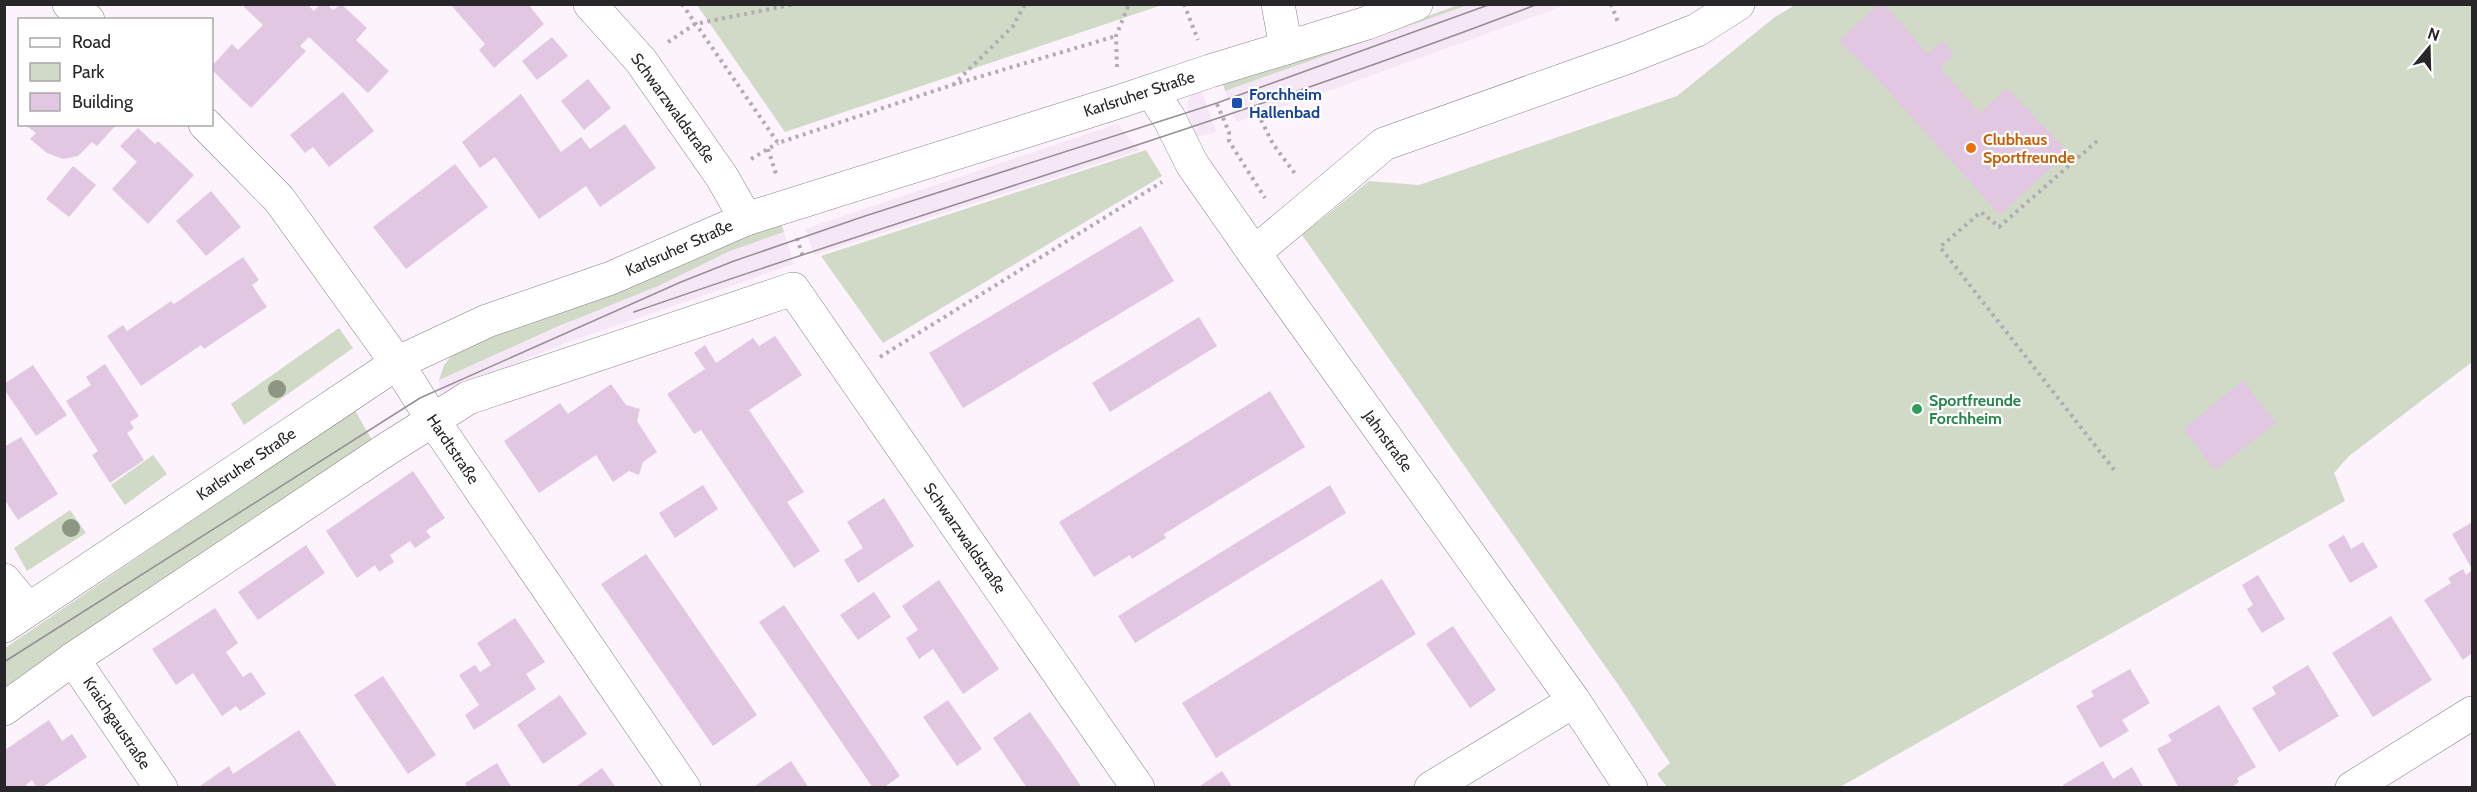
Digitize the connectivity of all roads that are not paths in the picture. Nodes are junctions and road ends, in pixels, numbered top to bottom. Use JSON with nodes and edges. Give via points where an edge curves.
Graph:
{"nodes":[{"id":1,"x":69,"y":4,"type":"edge"},
{"id":2,"x":590,"y":4,"type":"edge"},
{"id":3,"x":1278,"y":4,"type":"edge"},
{"id":4,"x":1416,"y":4,"type":"edge"},
{"id":5,"x":1738,"y":4,"type":"edge"},
{"id":6,"x":86,"y":18,"type":"edge"},
{"id":7,"x":1286,"y":48,"type":"junction"},
{"id":8,"x":1151,"y":91,"type":"junction"},
{"id":9,"x":207,"y":126,"type":"edge"},
{"id":10,"x":746,"y":219,"type":"junction"},
{"id":11,"x":1254,"y":253,"type":"junction"},
{"id":12,"x":397,"y":363,"type":"junction"},
{"id":13,"x":433,"y":420,"type":"junction"},
{"id":14,"x":4,"y":580,"type":"edge"},
{"id":15,"x":16,"y":618,"type":"edge"},
{"id":16,"x":74,"y":659,"type":"junction"},
{"id":17,"x":1574,"y":701,"type":"junction"},
{"id":18,"x":4,"y":709,"type":"edge"},
{"id":19,"x":2472,"y":713,"type":"edge"},
{"id":20,"x":2354,"y":787,"type":"edge"},
{"id":21,"x":161,"y":788,"type":"edge"},
{"id":22,"x":684,"y":788,"type":"edge"},
{"id":23,"x":1138,"y":788,"type":"edge"},
{"id":24,"x":1431,"y":788,"type":"edge"},
{"id":25,"x":1631,"y":788,"type":"edge"}],
"edges":[{"from":1,"to":6,"type":"street"},
{"from":2,"to":10,"type":"street","name":"Schwarzwaldstraße","via":[[641,61],[722,177]]},
{"from":3,"to":7,"type":"street"},
{"from":4,"to":7,"type":"street","name":"Karlsruher Straße"},
{"from":5,"to":11,"type":"street","via":[[1675,39],[1384,144]]},
{"from":7,"to":8,"type":"street","name":"Karlsruher Straße"},
{"from":8,"to":10,"type":"street","name":"Karlsruher Straße"},
{"from":8,"to":11,"type":"street","name":"Jahnstraße","via":[[1192,164]]},
{"from":9,"to":12,"type":"street","name":"Hardtstraße","via":[[279,198]]},
{"from":10,"to":12,"type":"street","name":"Karlsruher Straße","via":[[611,278],[487,321]]},
{"from":11,"to":17,"type":"street","name":"Jahnstraße"},
{"from":12,"to":13,"type":"street","name":"Hardtstraße"},
{"from":12,"to":15,"type":"street","name":"Karlsruher Straße"},
{"from":13,"to":16,"type":"street"},
{"from":13,"to":22,"type":"street","name":"Hardtstraße"},
{"from":13,"to":23,"type":"street","name":"Schwarzwaldstraße","via":[[468,398],[793,289]]},
{"from":14,"to":15,"type":"street"},
{"from":16,"to":18,"type":"street"},
{"from":16,"to":21,"type":"street","name":"Kraichgaustraße"},
{"from":17,"to":24,"type":"street"},
{"from":17,"to":25,"type":"street","name":"Jahnstraße"},
{"from":19,"to":20,"type":"street"}]}
